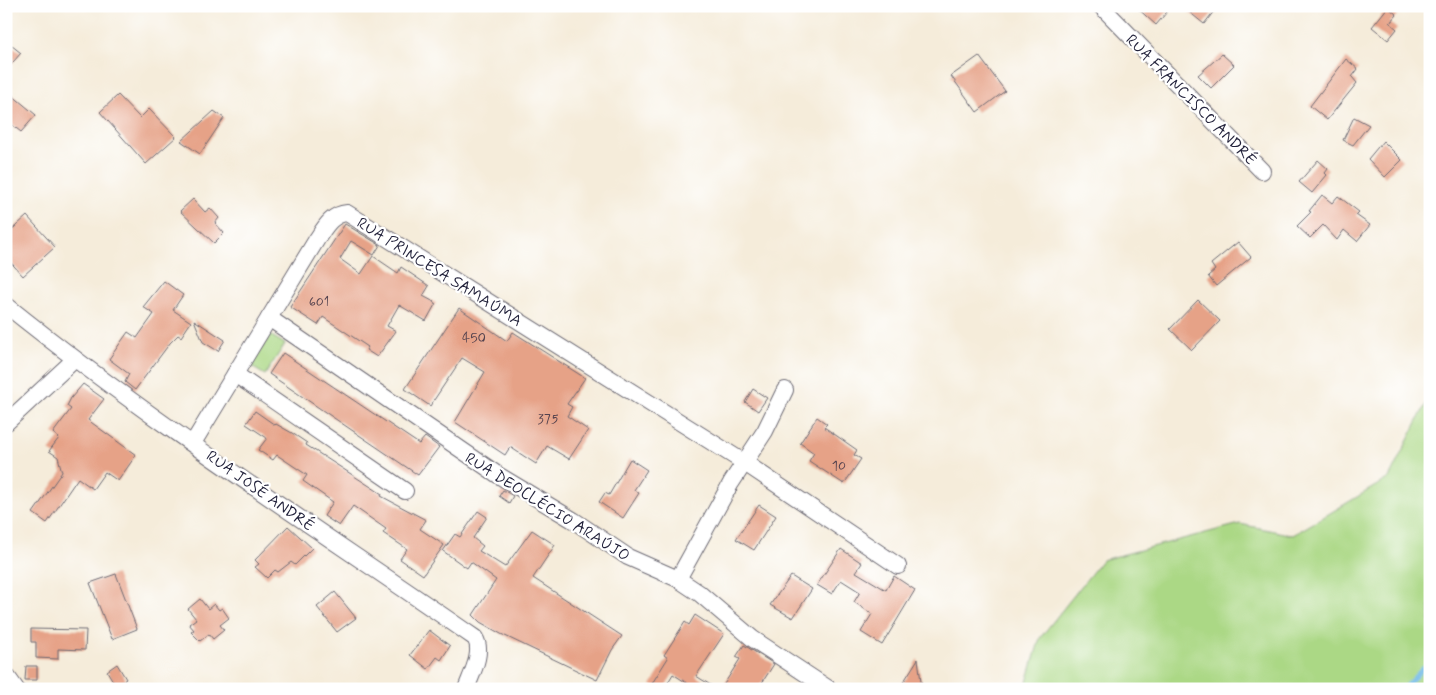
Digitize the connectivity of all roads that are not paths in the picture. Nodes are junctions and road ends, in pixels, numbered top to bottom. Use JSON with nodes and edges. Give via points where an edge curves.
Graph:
{"nodes":[{"id":1,"x":1106,"y":8,"type":"edge"},
{"id":2,"x":1262,"y":171,"type":"dead end"},
{"id":3,"x":6,"y":305,"type":"edge"},
{"id":4,"x":269,"y":318,"type":"junction"},
{"id":5,"x":74,"y":360,"type":"junction"},
{"id":6,"x":235,"y":374,"type":"junction"},
{"id":7,"x":785,"y":390,"type":"dead end"},
{"id":8,"x":6,"y":423,"type":"edge"},
{"id":9,"x":193,"y":443,"type":"junction"},
{"id":10,"x":745,"y":463,"type":"junction"},
{"id":11,"x":405,"y":491,"type":"dead end"},
{"id":12,"x":898,"y":566,"type":"dead end"},
{"id":13,"x":678,"y":579,"type":"junction"},
{"id":14,"x":6,"y":675,"type":"edge"},
{"id":15,"x":16,"y":689,"type":"edge"},
{"id":16,"x":466,"y":689,"type":"edge"},
{"id":17,"x":829,"y":689,"type":"edge"}],
"edges":[{"from":1,"to":2,"type":"street","name":"RUA FRANCISCO ANDRÉ"},
{"from":3,"to":5,"type":"street","name":"RUA JOSÉ ANDRÉ"},
{"from":4,"to":6,"type":"street","name":"RUA PRINCESA SAMAÚMA"},
{"from":4,"to":10,"type":"street","name":"RUA PRINCESA SAMAÚMA","via":[[325,226],[340,213],[347,213]]},
{"from":4,"to":13,"type":"street","name":"RUA DEOCLÉCIO ARAÚJO","via":[[498,475],[574,520],[628,558]]},
{"from":5,"to":8,"type":"street"},
{"from":5,"to":9,"type":"street","name":"RUA JOSÉ ANDRÉ"},
{"from":6,"to":9,"type":"street","name":"RUA PRINCESA SAMAÚMA"},
{"from":6,"to":11,"type":"street"},
{"from":7,"to":10,"type":"street"},
{"from":9,"to":16,"type":"street","name":"RUA JOSÉ ANDRÉ","via":[[476,638],[479,651]]},
{"from":10,"to":12,"type":"street"},
{"from":10,"to":13,"type":"street"},
{"from":13,"to":17,"type":"street","name":"RUA DEOCLÉCIO ARAÚJO","via":[[753,639]]},
{"from":14,"to":15,"type":"street"}]}
